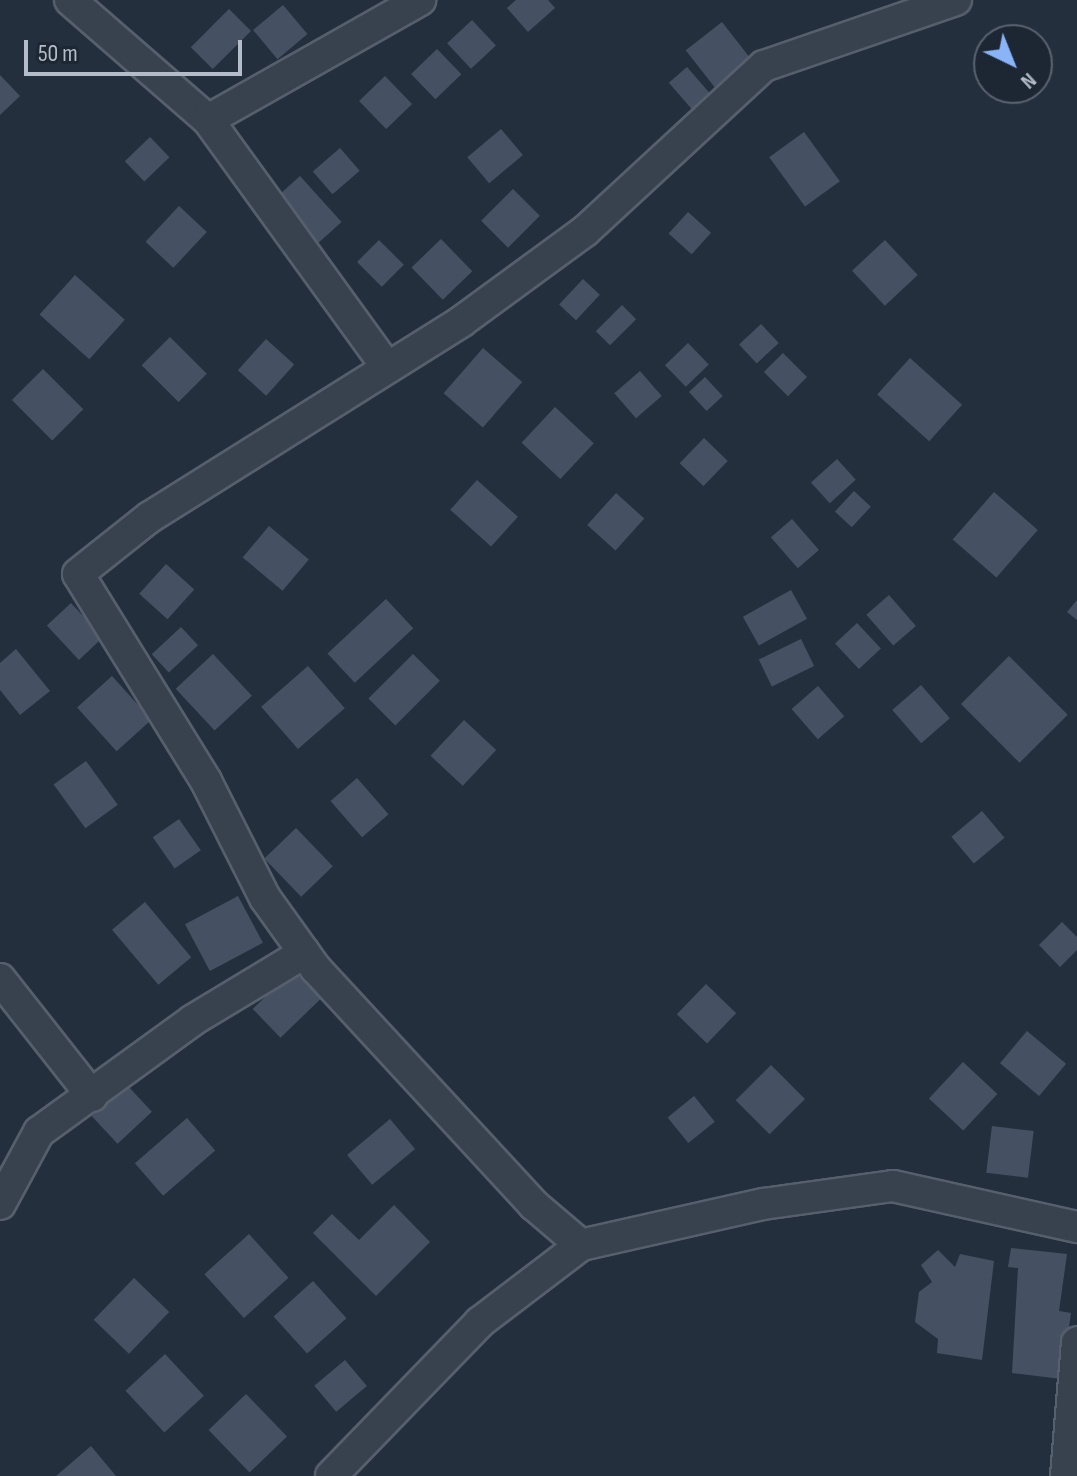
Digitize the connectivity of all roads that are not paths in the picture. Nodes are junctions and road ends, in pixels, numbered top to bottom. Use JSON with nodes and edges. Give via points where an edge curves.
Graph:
{"nodes":[{"id":1,"x":70,"y":0,"type":"edge"},
{"id":2,"x":420,"y":0,"type":"edge"},
{"id":3,"x":956,"y":0,"type":"edge"},
{"id":4,"x":208,"y":120,"type":"junction"},
{"id":5,"x":387,"y":367,"type":"junction"},
{"id":6,"x":304,"y":953,"type":"junction"},
{"id":7,"x":0,"y":979,"type":"edge"},
{"id":8,"x":92,"y":1096,"type":"junction"},
{"id":9,"x":0,"y":1204,"type":"edge"},
{"id":10,"x":1077,"y":1227,"type":"edge"},
{"id":11,"x":581,"y":1245,"type":"junction"},
{"id":12,"x":1077,"y":1342,"type":"edge"},
{"id":13,"x":331,"y":1476,"type":"edge"},
{"id":14,"x":1066,"y":1476,"type":"edge"}],
"edges":[{"from":1,"to":4,"type":"street"},
{"from":2,"to":4,"type":"street"},
{"from":3,"to":5,"type":"street","via":[[764,66],[585,231],[462,321]]},
{"from":4,"to":5,"type":"street"},
{"from":5,"to":6,"type":"street","via":[[150,517],[78,574],[206,781],[265,898]]},
{"from":6,"to":8,"type":"street","via":[[193,1020],[106,1079]]},
{"from":6,"to":11,"type":"street","via":[[534,1205]]},
{"from":7,"to":8,"type":"street"},
{"from":8,"to":9,"type":"street","via":[[39,1132]]},
{"from":10,"to":11,"type":"street","via":[[893,1186],[763,1204]]},
{"from":11,"to":13,"type":"street","via":[[480,1322]]},
{"from":12,"to":14,"type":"street"}]}
